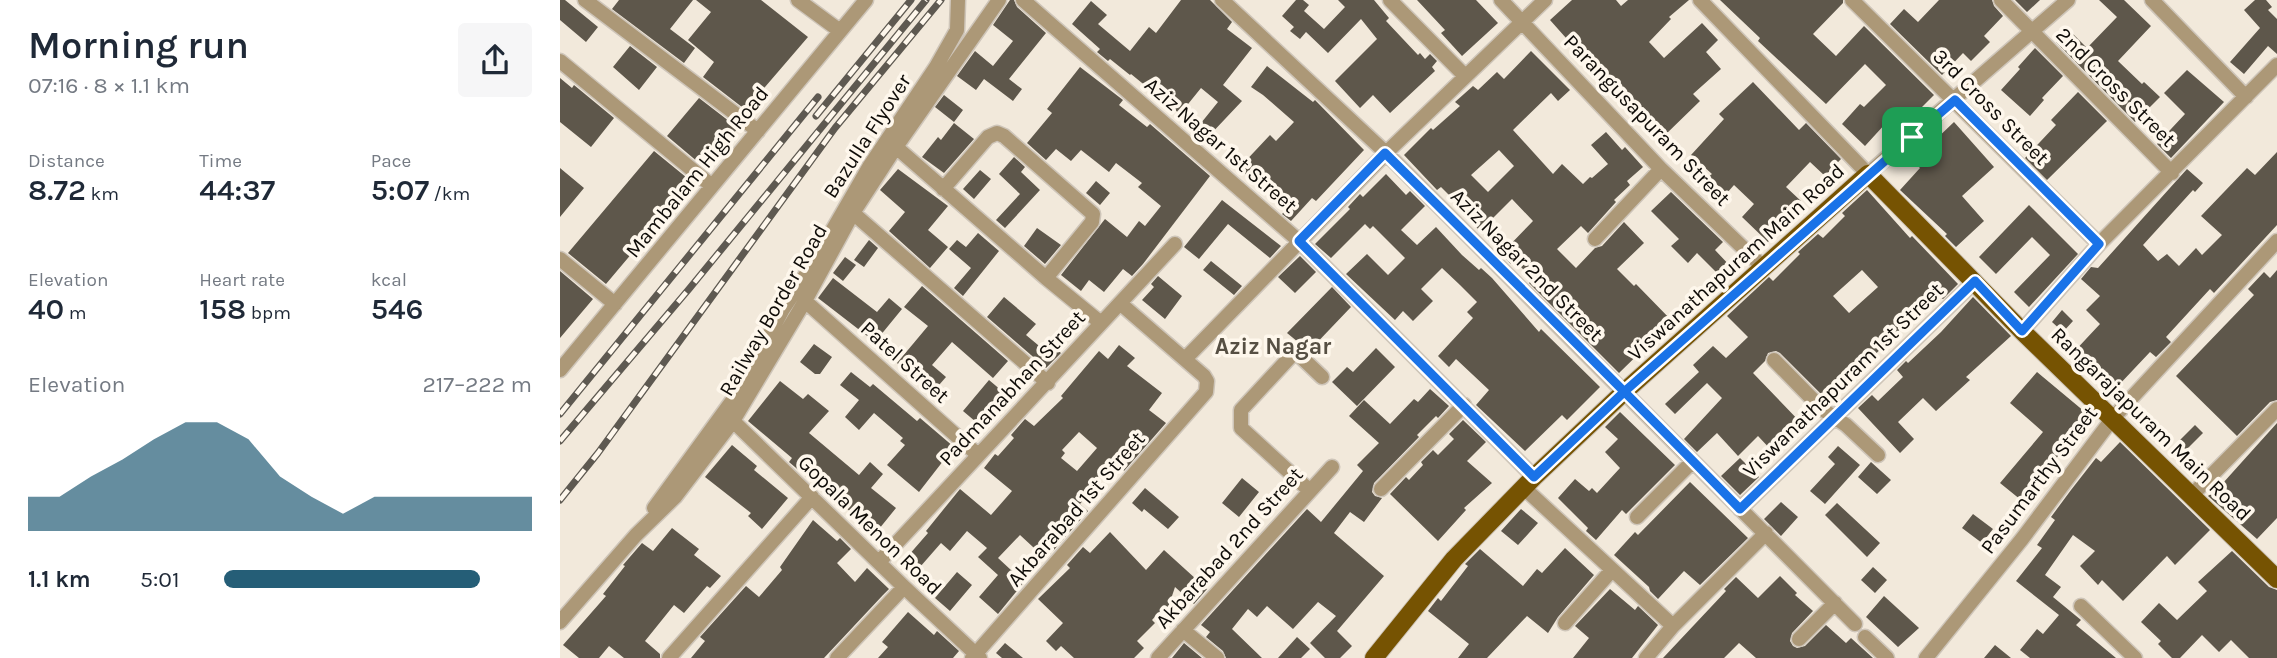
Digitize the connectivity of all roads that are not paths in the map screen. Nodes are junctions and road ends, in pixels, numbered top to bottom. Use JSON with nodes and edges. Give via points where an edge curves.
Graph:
{"nodes":[{"id":1,"x":585,"y":0,"type":"edge"},
{"id":2,"x":798,"y":0,"type":"edge"},
{"id":3,"x":866,"y":0,"type":"edge"},
{"id":4,"x":958,"y":0,"type":"edge"},
{"id":5,"x":999,"y":0,"type":"edge"},
{"id":6,"x":1023,"y":0,"type":"edge"},
{"id":7,"x":1222,"y":0,"type":"edge"},
{"id":8,"x":1390,"y":0,"type":"edge"},
{"id":9,"x":1501,"y":0,"type":"edge"},
{"id":10,"x":1545,"y":0,"type":"edge"},
{"id":11,"x":1700,"y":0,"type":"edge"},
{"id":12,"x":1852,"y":0,"type":"edge"},
{"id":13,"x":2001,"y":0,"type":"edge"},
{"id":14,"x":2068,"y":0,"type":"edge"},
{"id":15,"x":2152,"y":0,"type":"edge"},
{"id":16,"x":1522,"y":22,"type":"junction"},
{"id":17,"x":840,"y":31,"type":"junction"},
{"id":18,"x":2032,"y":33,"type":"junction"},
{"id":19,"x":560,"y":61,"type":"edge"},
{"id":20,"x":2277,"y":65,"type":"edge"},
{"id":21,"x":1464,"y":75,"type":"junction"},
{"id":22,"x":2246,"y":97,"type":"junction"},
{"id":23,"x":1955,"y":100,"type":"junction"},
{"id":24,"x":758,"y":131,"type":"junction"},
{"id":25,"x":896,"y":147,"type":"junction"},
{"id":26,"x":1385,"y":153,"type":"junction"},
{"id":27,"x":1661,"y":169,"type":"junction"},
{"id":28,"x":2172,"y":173,"type":"junction"},
{"id":29,"x":1868,"y":174,"type":"junction"},
{"id":30,"x":712,"y":186,"type":"junction"},
{"id":31,"x":943,"y":188,"type":"junction"},
{"id":32,"x":853,"y":213,"type":"junction"},
{"id":33,"x":1595,"y":239,"type":"dead end"},
{"id":34,"x":1299,"y":241,"type":"junction"},
{"id":35,"x":2277,"y":242,"type":"edge"},
{"id":36,"x":1175,"y":244,"type":"dead end"},
{"id":37,"x":2099,"y":244,"type":"junction"},
{"id":38,"x":560,"y":259,"type":"edge"},
{"id":39,"x":1765,"y":268,"type":"junction"},
{"id":40,"x":1046,"y":278,"type":"junction"},
{"id":41,"x":1975,"y":281,"type":"junction"},
{"id":42,"x":805,"y":301,"type":"junction"},
{"id":43,"x":615,"y":304,"type":"junction"},
{"id":44,"x":1121,"y":304,"type":"junction"},
{"id":45,"x":1101,"y":323,"type":"junction"},
{"id":46,"x":2022,"y":331,"type":"junction"},
{"id":47,"x":1185,"y":359,"type":"junction"},
{"id":48,"x":1774,"y":360,"type":"dead end"},
{"id":49,"x":560,"y":370,"type":"edge"},
{"id":50,"x":1322,"y":377,"type":"dead end"},
{"id":51,"x":1048,"y":383,"type":"junction"},
{"id":52,"x":1624,"y":392,"type":"junction"},
{"id":53,"x":1464,"y":405,"type":"junction"},
{"id":54,"x":2277,"y":409,"type":"edge"},
{"id":55,"x":2113,"y":418,"type":"junction"},
{"id":56,"x":1834,"y":419,"type":"junction"},
{"id":57,"x":733,"y":421,"type":"junction"},
{"id":58,"x":978,"y":455,"type":"junction"},
{"id":59,"x":1878,"y":455,"type":"dead end"},
{"id":60,"x":1693,"y":461,"type":"junction"},
{"id":61,"x":1332,"y":467,"type":"dead end"},
{"id":62,"x":1529,"y":482,"type":"junction"},
{"id":63,"x":1381,"y":489,"type":"dead end"},
{"id":64,"x":1309,"y":490,"type":"junction"},
{"id":65,"x":2192,"y":495,"type":"junction"},
{"id":66,"x":812,"y":497,"type":"junction"},
{"id":67,"x":1740,"y":509,"type":"junction"},
{"id":68,"x":1637,"y":517,"type":"dead end"},
{"id":69,"x":1766,"y":533,"type":"junction"},
{"id":70,"x":636,"y":535,"type":"junction"},
{"id":71,"x":879,"y":562,"type":"junction"},
{"id":72,"x":1612,"y":570,"type":"junction"},
{"id":73,"x":2277,"y":579,"type":"edge"},
{"id":74,"x":904,"y":587,"type":"junction"},
{"id":75,"x":1835,"y":603,"type":"junction"},
{"id":76,"x":2081,"y":606,"type":"dead end"},
{"id":77,"x":560,"y":622,"type":"edge"},
{"id":78,"x":1565,"y":623,"type":"dead end"},
{"id":79,"x":1855,"y":624,"type":"dead end"},
{"id":80,"x":1673,"y":626,"type":"junction"},
{"id":81,"x":1183,"y":629,"type":"junction"},
{"id":82,"x":1865,"y":637,"type":"dead end"},
{"id":83,"x":1799,"y":639,"type":"dead end"},
{"id":84,"x":976,"y":657,"type":"edge"},
{"id":85,"x":1160,"y":657,"type":"edge"},
{"id":86,"x":668,"y":658,"type":"edge"},
{"id":87,"x":837,"y":658,"type":"edge"},
{"id":88,"x":1217,"y":658,"type":"edge"},
{"id":89,"x":1374,"y":658,"type":"edge"},
{"id":90,"x":1646,"y":658,"type":"edge"},
{"id":91,"x":1887,"y":658,"type":"edge"},
{"id":92,"x":1926,"y":658,"type":"edge"},
{"id":93,"x":2135,"y":658,"type":"edge"}],
"edges":[{"from":1,"to":24,"type":"street"},
{"from":2,"to":17,"type":"street"},
{"from":3,"to":17,"type":"street","name":"Mambalam High Road"},
{"from":4,"to":70,"type":"street","name":"Bazulla Flyover","via":[[957,30],[936,67],[869,167],[740,390]]},
{"from":5,"to":25,"type":"street","name":"Railway Border Road"},
{"from":6,"to":34,"type":"street","name":"Aziz Nagar 1st Street"},
{"from":7,"to":26,"type":"street","name":"Aziz Nagar 2nd Street"},
{"from":8,"to":21,"type":"street"},
{"from":9,"to":16,"type":"street","name":"Parangusapuram Street"},
{"from":10,"to":16,"type":"street"},
{"from":11,"to":29,"type":"street","name":"Rangarajapuram Main Road"},
{"from":12,"to":23,"type":"street","name":"3rd Cross Street"},
{"from":13,"to":18,"type":"street","name":"2nd Cross Street"},
{"from":14,"to":18,"type":"street"},
{"from":15,"to":22,"type":"street"},
{"from":16,"to":21,"type":"street"},
{"from":16,"to":27,"type":"street","name":"Parangusapuram Street"},
{"from":17,"to":24,"type":"street","name":"Mambalam High Road"},
{"from":18,"to":23,"type":"street"},
{"from":18,"to":28,"type":"street","name":"2nd Cross Street"},
{"from":19,"to":30,"type":"street"},
{"from":20,"to":22,"type":"street"},
{"from":21,"to":26,"type":"street"},
{"from":22,"to":28,"type":"street"},
{"from":23,"to":29,"type":"street"},
{"from":23,"to":37,"type":"street","name":"3rd Cross Street"},
{"from":24,"to":30,"type":"street","name":"Mambalam High Road"},
{"from":25,"to":31,"type":"street"},
{"from":25,"to":32,"type":"street","name":"Railway Border Road"},
{"from":26,"to":34,"type":"street"},
{"from":26,"to":52,"type":"street","name":"Aziz Nagar 2nd Street"},
{"from":27,"to":33,"type":"street"},
{"from":27,"to":39,"type":"street","name":"Parangusapuram Street"},
{"from":28,"to":37,"type":"street"},
{"from":29,"to":39,"type":"main road","name":"Viswanathapuram Main Road"},
{"from":29,"to":41,"type":"main road","name":"Rangarajapuram Main Road"},
{"from":30,"to":43,"type":"street","name":"Mambalam High Road"},
{"from":31,"to":40,"type":"street"},
{"from":31,"to":40,"type":"street","via":[[988,137],[1001,134],[1014,144],[1093,214],[1093,222]]},
{"from":32,"to":42,"type":"street","name":"Railway Border Road"},
{"from":32,"to":51,"type":"street"},
{"from":34,"to":47,"type":"street"},
{"from":34,"to":53,"type":"street","name":"Aziz Nagar 1st Street"},
{"from":35,"to":55,"type":"street","name":"Pasumarthy Street"},
{"from":36,"to":44,"type":"street","name":"Padmanabhan Street"},
{"from":37,"to":46,"type":"street"},
{"from":38,"to":43,"type":"street"},
{"from":39,"to":52,"type":"main road","name":"Viswanathapuram Main Road"},
{"from":40,"to":45,"type":"street"},
{"from":41,"to":46,"type":"main road","name":"Rangarajapuram Main Road"},
{"from":41,"to":56,"type":"street","name":"Viswanathapuram 1st Street"},
{"from":42,"to":57,"type":"street","name":"Railway Border Road"},
{"from":42,"to":58,"type":"street","name":"Patel Street"},
{"from":43,"to":49,"type":"street","name":"Mambalam High Road"},
{"from":44,"to":45,"type":"street","name":"Padmanabhan Street"},
{"from":44,"to":47,"type":"street"},
{"from":45,"to":51,"type":"street","name":"Padmanabhan Street"},
{"from":46,"to":55,"type":"main road","name":"Rangarajapuram Main Road"},
{"from":47,"to":84,"type":"street","name":"Akbarabad 1st Street","via":[[1204,376],[1208,386],[1203,397]]},
{"from":48,"to":56,"type":"street"},
{"from":50,"to":64,"type":"street","via":[[1299,355],[1292,355],[1241,410],[1239,420],[1241,428]]},
{"from":51,"to":58,"type":"street","name":"Padmanabhan Street"},
{"from":52,"to":60,"type":"street","name":"Aziz Nagar 2nd Street"},
{"from":52,"to":62,"type":"main road","name":"Viswanathapuram Main Road"},
{"from":53,"to":62,"type":"street","name":"Aziz Nagar 1st Street"},
{"from":53,"to":63,"type":"street"},
{"from":54,"to":65,"type":"street"},
{"from":55,"to":65,"type":"main road","name":"Rangarajapuram Main Road"},
{"from":55,"to":92,"type":"street","name":"Pasumarthy Street"},
{"from":56,"to":59,"type":"street"},
{"from":56,"to":67,"type":"street","name":"Viswanathapuram 1st Street"},
{"from":57,"to":66,"type":"street","name":"Gopala Menon Road"},
{"from":57,"to":70,"type":"street","name":"Railway Border Road","via":[[675,497]]},
{"from":58,"to":71,"type":"street","name":"Padmanabhan Street"},
{"from":60,"to":67,"type":"street","name":"Aziz Nagar 2nd Street"},
{"from":60,"to":68,"type":"street"},
{"from":61,"to":64,"type":"street","name":"Akbarabad 2nd Street"},
{"from":62,"to":72,"type":"street","name":"Aziz Nagar 1st Street"},
{"from":62,"to":89,"type":"main road","name":"Viswanathapuram Main Road","via":[[1454,559]]},
{"from":64,"to":81,"type":"street","name":"Akbarabad 2nd Street"},
{"from":65,"to":73,"type":"main road","name":"Rangarajapuram Main Road"},
{"from":66,"to":71,"type":"street","name":"Gopala Menon Road"},
{"from":66,"to":86,"type":"street"},
{"from":67,"to":69,"type":"street","name":"Aziz Nagar 2nd Street"},
{"from":69,"to":75,"type":"street","name":"Aziz Nagar 2nd Street"},
{"from":69,"to":80,"type":"street"},
{"from":70,"to":77,"type":"street","name":"Railway Border Road"},
{"from":71,"to":74,"type":"street","name":"Gopala Menon Road"},
{"from":72,"to":78,"type":"street"},
{"from":72,"to":80,"type":"street","name":"Aziz Nagar 1st Street"},
{"from":74,"to":84,"type":"street","name":"Gopala Menon Road"},
{"from":74,"to":87,"type":"street"},
{"from":75,"to":79,"type":"street","name":"Aziz Nagar 2nd Street"},
{"from":75,"to":83,"type":"street"},
{"from":76,"to":93,"type":"street"},
{"from":80,"to":90,"type":"street"},
{"from":81,"to":85,"type":"street","name":"Akbarabad 2nd Street"},
{"from":81,"to":88,"type":"street"},
{"from":82,"to":91,"type":"street"}]}
